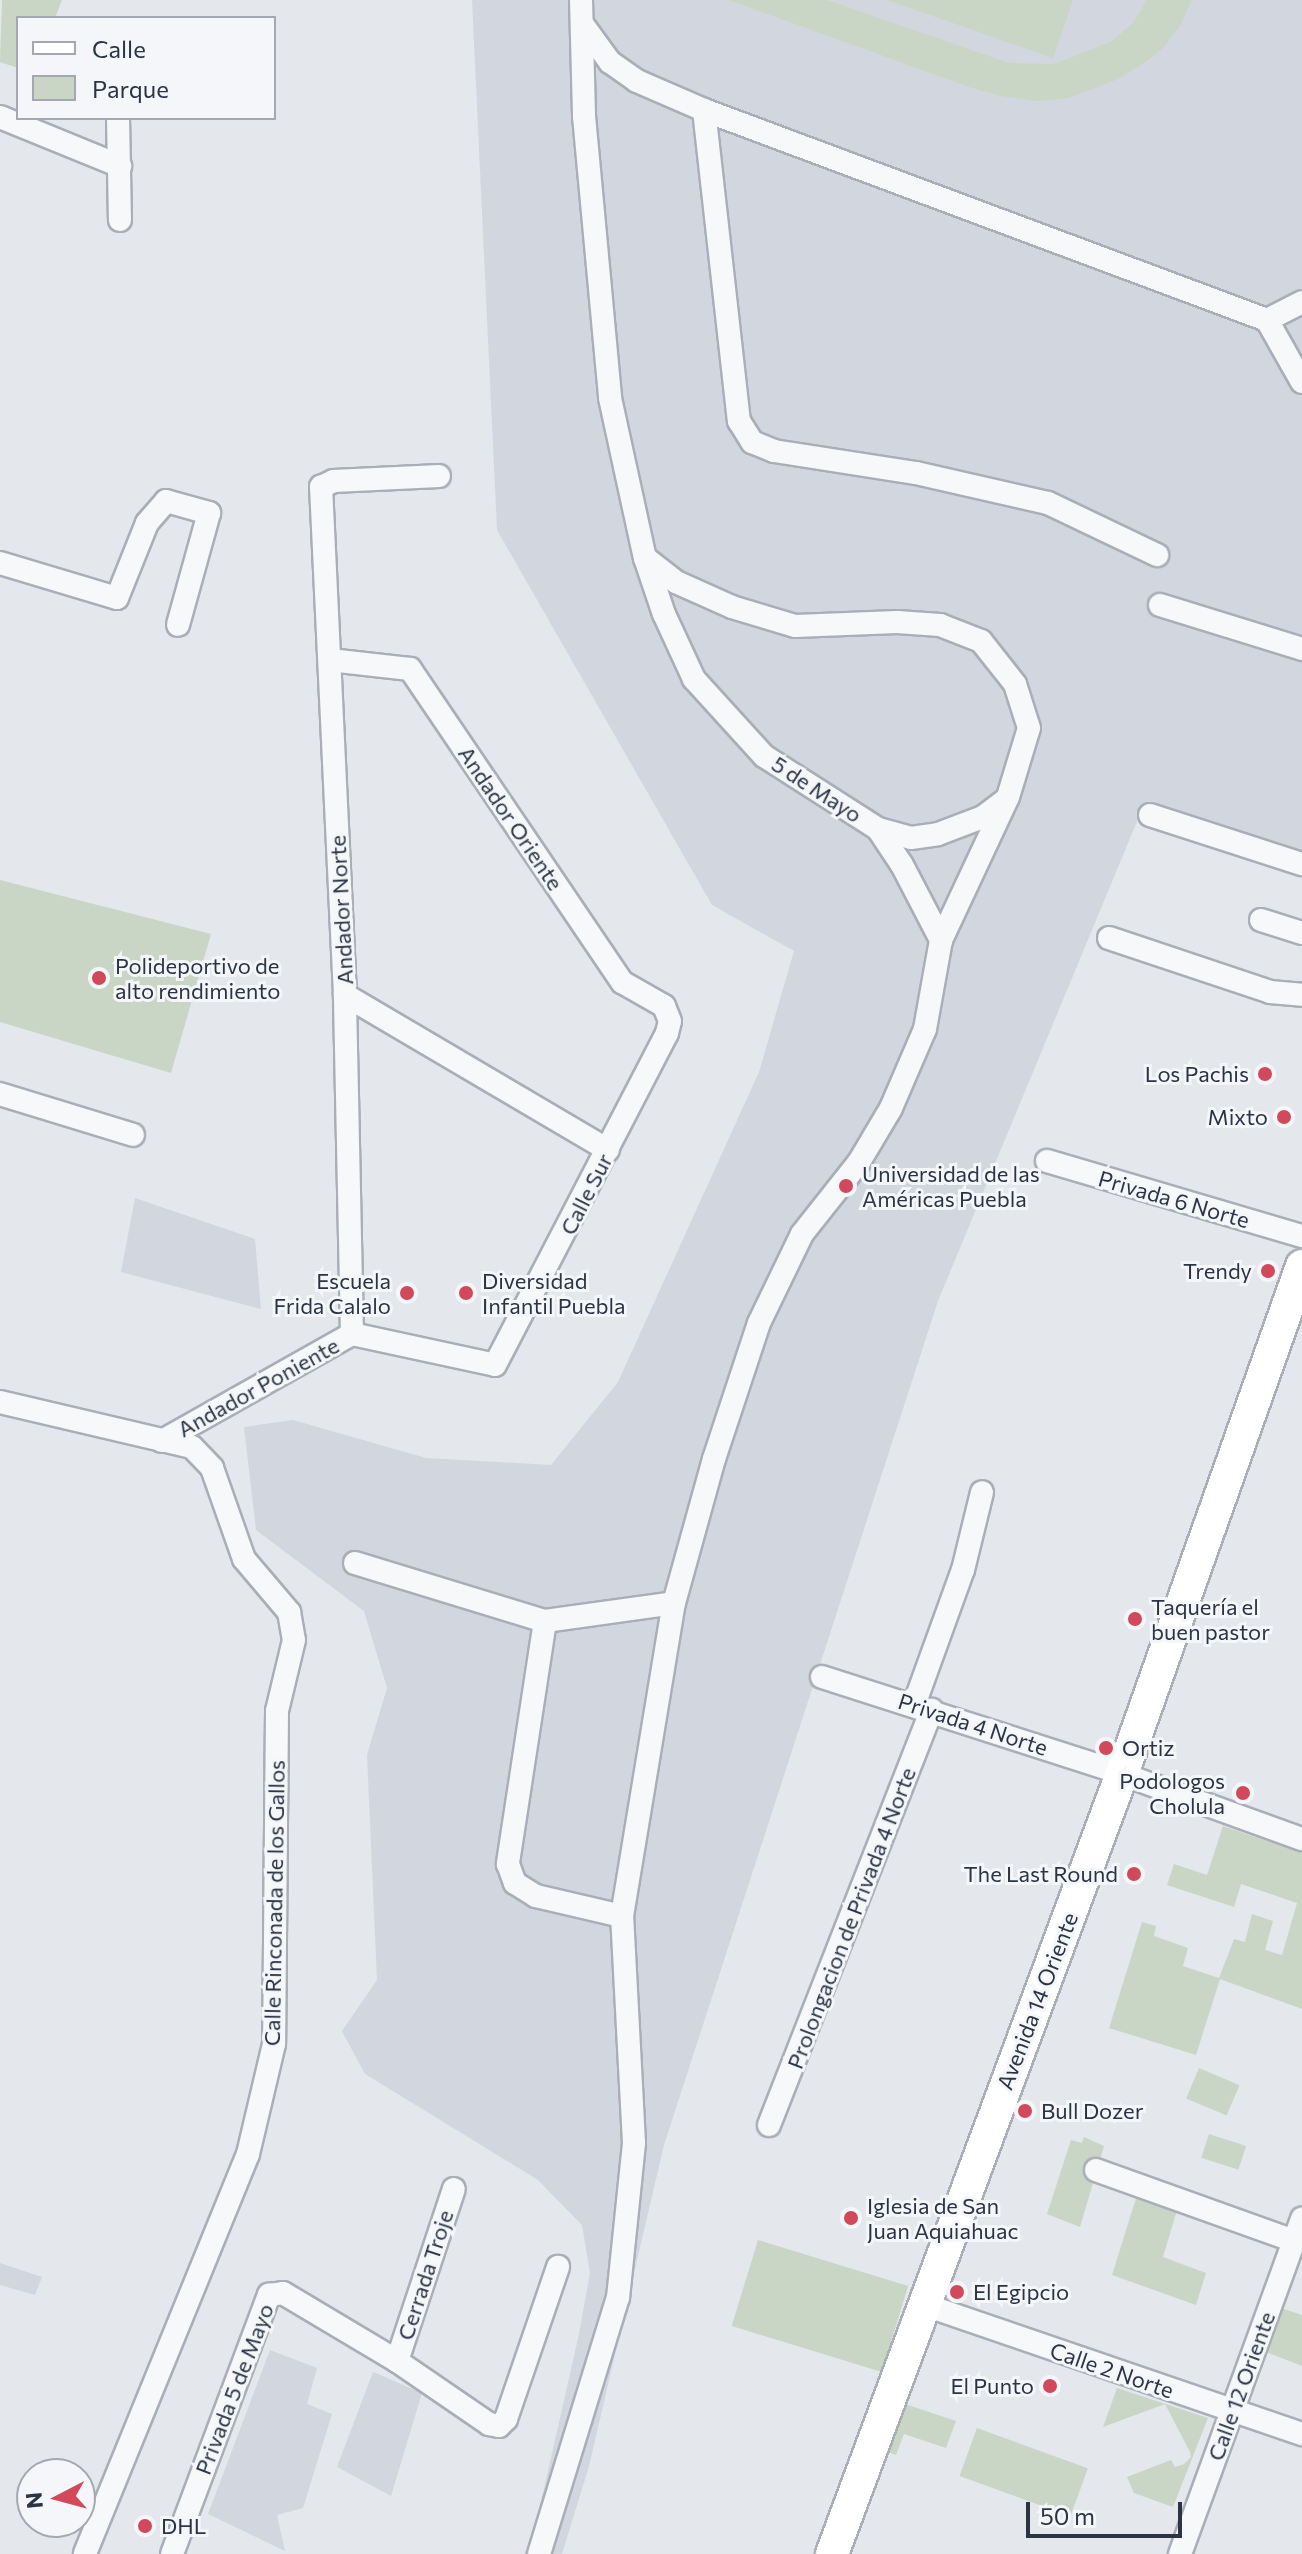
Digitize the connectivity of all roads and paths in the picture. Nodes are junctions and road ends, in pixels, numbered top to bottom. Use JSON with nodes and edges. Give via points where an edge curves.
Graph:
{"nodes":[{"id":1,"x":581,"y":0,"type":"edge"},
{"id":2,"x":583,"y":25,"type":"junction"},
{"id":3,"x":704,"y":110,"type":"junction"},
{"id":4,"x":0,"y":117,"type":"edge"},
{"id":5,"x":118,"y":120,"type":"edge"},
{"id":6,"x":120,"y":166,"type":"junction"},
{"id":7,"x":120,"y":220,"type":"dead end"},
{"id":8,"x":1302,"y":302,"type":"edge"},
{"id":9,"x":1267,"y":320,"type":"junction"},
{"id":10,"x":1302,"y":382,"type":"edge"},
{"id":11,"x":439,"y":476,"type":"dead end"},
{"id":12,"x":1157,"y":555,"type":"dead end"},
{"id":13,"x":645,"y":558,"type":"junction"},
{"id":14,"x":0,"y":563,"type":"edge"},
{"id":15,"x":1160,"y":605,"type":"dead end"},
{"id":16,"x":178,"y":625,"type":"dead end"},
{"id":17,"x":1302,"y":649,"type":"edge"},
{"id":18,"x":330,"y":660,"type":"junction"},
{"id":19,"x":1008,"y":797,"type":"junction"},
{"id":20,"x":1150,"y":815,"type":"dead end"},
{"id":21,"x":878,"y":829,"type":"junction"},
{"id":22,"x":1302,"y":864,"type":"edge"},
{"id":23,"x":1261,"y":920,"type":"dead end"},
{"id":24,"x":1302,"y":933,"type":"edge"},
{"id":25,"x":1109,"y":938,"type":"dead end"},
{"id":26,"x":941,"y":940,"type":"junction"},
{"id":27,"x":345,"y":995,"type":"junction"},
{"id":28,"x":1302,"y":995,"type":"edge"},
{"id":29,"x":670,"y":1021,"type":"joint"},
{"id":30,"x":0,"y":1094,"type":"edge"},
{"id":31,"x":133,"y":1135,"type":"dead end"},
{"id":32,"x":608,"y":1150,"type":"junction"},
{"id":33,"x":1047,"y":1161,"type":"dead end"},
{"id":34,"x":1302,"y":1236,"type":"edge"},
{"id":35,"x":1302,"y":1266,"type":"edge"},
{"id":36,"x":352,"y":1334,"type":"junction"},
{"id":37,"x":495,"y":1365,"type":"joint"},
{"id":38,"x":0,"y":1402,"type":"edge"},
{"id":39,"x":162,"y":1441,"type":"junction"},
{"id":40,"x":982,"y":1492,"type":"dead end"},
{"id":41,"x":355,"y":1563,"type":"dead end"},
{"id":42,"x":674,"y":1603,"type":"junction"},
{"id":43,"x":545,"y":1621,"type":"junction"},
{"id":44,"x":822,"y":1677,"type":"dead end"},
{"id":45,"x":923,"y":1708,"type":"junction"},
{"id":46,"x":1122,"y":1774,"type":"junction"},
{"id":47,"x":1302,"y":1839,"type":"edge"},
{"id":48,"x":622,"y":1916,"type":"junction"},
{"id":49,"x":769,"y":2125,"type":"dead end"},
{"id":50,"x":1096,"y":2170,"type":"dead end"},
{"id":51,"x":454,"y":2189,"type":"dead end"},
{"id":52,"x":1302,"y":2218,"type":"edge"},
{"id":53,"x":1294,"y":2241,"type":"junction"},
{"id":54,"x":558,"y":2267,"type":"dead end"},
{"id":55,"x":922,"y":2304,"type":"junction"},
{"id":56,"x":397,"y":2361,"type":"junction"},
{"id":57,"x":1232,"y":2411,"type":"junction"},
{"id":58,"x":1302,"y":2434,"type":"edge"},
{"id":59,"x":85,"y":2554,"type":"edge"},
{"id":60,"x":172,"y":2554,"type":"edge"},
{"id":61,"x":539,"y":2554,"type":"edge"},
{"id":62,"x":832,"y":2554,"type":"edge"},
{"id":63,"x":1180,"y":2554,"type":"edge"}],
"edges":[{"from":1,"to":2,"type":"street","name":"5 de Mayo"},
{"from":2,"to":3,"type":"street","via":[[610,62],[637,81]]},
{"from":2,"to":13,"type":"street","name":"5 de Mayo","via":[[584,116],[610,398]]},
{"from":3,"to":9,"type":"street"},
{"from":3,"to":12,"type":"street","via":[[739,421],[752,442],[774,451],[916,473],[1048,503]]},
{"from":4,"to":6,"type":"street"},
{"from":5,"to":6,"type":"street"},
{"from":6,"to":7,"type":"street"},
{"from":8,"to":9,"type":"street"},
{"from":9,"to":10,"type":"street"},
{"from":11,"to":18,"type":"street","name":"Andador Norte","via":[[334,481],[321,487]]},
{"from":13,"to":19,"type":"street","via":[[676,582],[732,607],[795,626],[940,625],[981,641],[1015,684],[1029,728]]},
{"from":13,"to":21,"type":"street","name":"5 de Mayo","via":[[694,679],[764,756]]},
{"from":14,"to":16,"type":"street","via":[[117,598],[147,523],[166,501],[209,513]]},
{"from":15,"to":17,"type":"street"},
{"from":18,"to":27,"type":"street","name":"Andador Norte"},
{"from":18,"to":29,"type":"street","name":"Andador Oriente","via":[[410,669],[622,982],[664,1006]]},
{"from":19,"to":21,"type":"street","via":[[983,817],[938,834],[911,838]]},
{"from":19,"to":26,"type":"street"},
{"from":20,"to":22,"type":"street"},
{"from":21,"to":26,"type":"street","name":"5 de Mayo"},
{"from":23,"to":24,"type":"street"},
{"from":25,"to":28,"type":"street","via":[[1270,992]]},
{"from":26,"to":42,"type":"street","via":[[925,1029],[891,1108],[859,1162],[802,1234],[759,1323]]},
{"from":27,"to":32,"type":"street"},
{"from":27,"to":36,"type":"street","name":"Andador Norte"},
{"from":29,"to":32,"type":"street","name":"Calle Sur"},
{"from":30,"to":31,"type":"street"},
{"from":32,"to":37,"type":"street","name":"Calle Sur"},
{"from":33,"to":34,"type":"street","name":"Privada 6 Norte"},
{"from":35,"to":46,"type":"main road","name":"Avenida 14 Oriente"},
{"from":36,"to":37,"type":"street","name":"Andador Poniente"},
{"from":36,"to":39,"type":"street","name":"Andador Poniente"},
{"from":38,"to":39,"type":"street","name":"Calle Rinconada de los Gallos"},
{"from":39,"to":59,"type":"street","name":"Calle Rinconada de los Gallos","via":[[192,1447],[212,1468],[244,1559],[289,1612],[294,1640],[277,1711],[274,2044],[248,2154]]},
{"from":40,"to":45,"type":"street","name":"Prolongacion de Privada 4 Norte"},
{"from":41,"to":43,"type":"street"},
{"from":42,"to":43,"type":"street"},
{"from":42,"to":48,"type":"street"},
{"from":43,"to":48,"type":"street","via":[[508,1864],[515,1883],[536,1896]]},
{"from":44,"to":45,"type":"street","name":"Privada 4 Norte"},
{"from":45,"to":46,"type":"street","name":"Privada 4 Norte"},
{"from":45,"to":49,"type":"street","name":"Prolongacion de Privada 4 Norte"},
{"from":46,"to":47,"type":"street","name":"Privada 4 Norte"},
{"from":46,"to":55,"type":"main road","name":"Avenida 14 Oriente"},
{"from":48,"to":61,"type":"street","via":[[634,2143],[618,2298]]},
{"from":50,"to":53,"type":"street"},
{"from":51,"to":56,"type":"street","name":"Cerrada Troje"},
{"from":52,"to":53,"type":"street","name":"Calle 12 Oriente"},
{"from":53,"to":57,"type":"street","name":"Calle 12 Oriente"},
{"from":54,"to":56,"type":"street","name":"Privada 5 de Mayo","via":[[506,2419],[499,2426]]},
{"from":55,"to":57,"type":"street","name":"Calle 2 Norte"},
{"from":55,"to":62,"type":"main road","name":"Avenida 14 Oriente"},
{"from":56,"to":60,"type":"street","name":"Privada 5 de Mayo","via":[[283,2293],[269,2295]]},
{"from":57,"to":58,"type":"street","name":"Calle 2 Norte"},
{"from":57,"to":63,"type":"street","name":"Calle 12 Oriente"}]}
